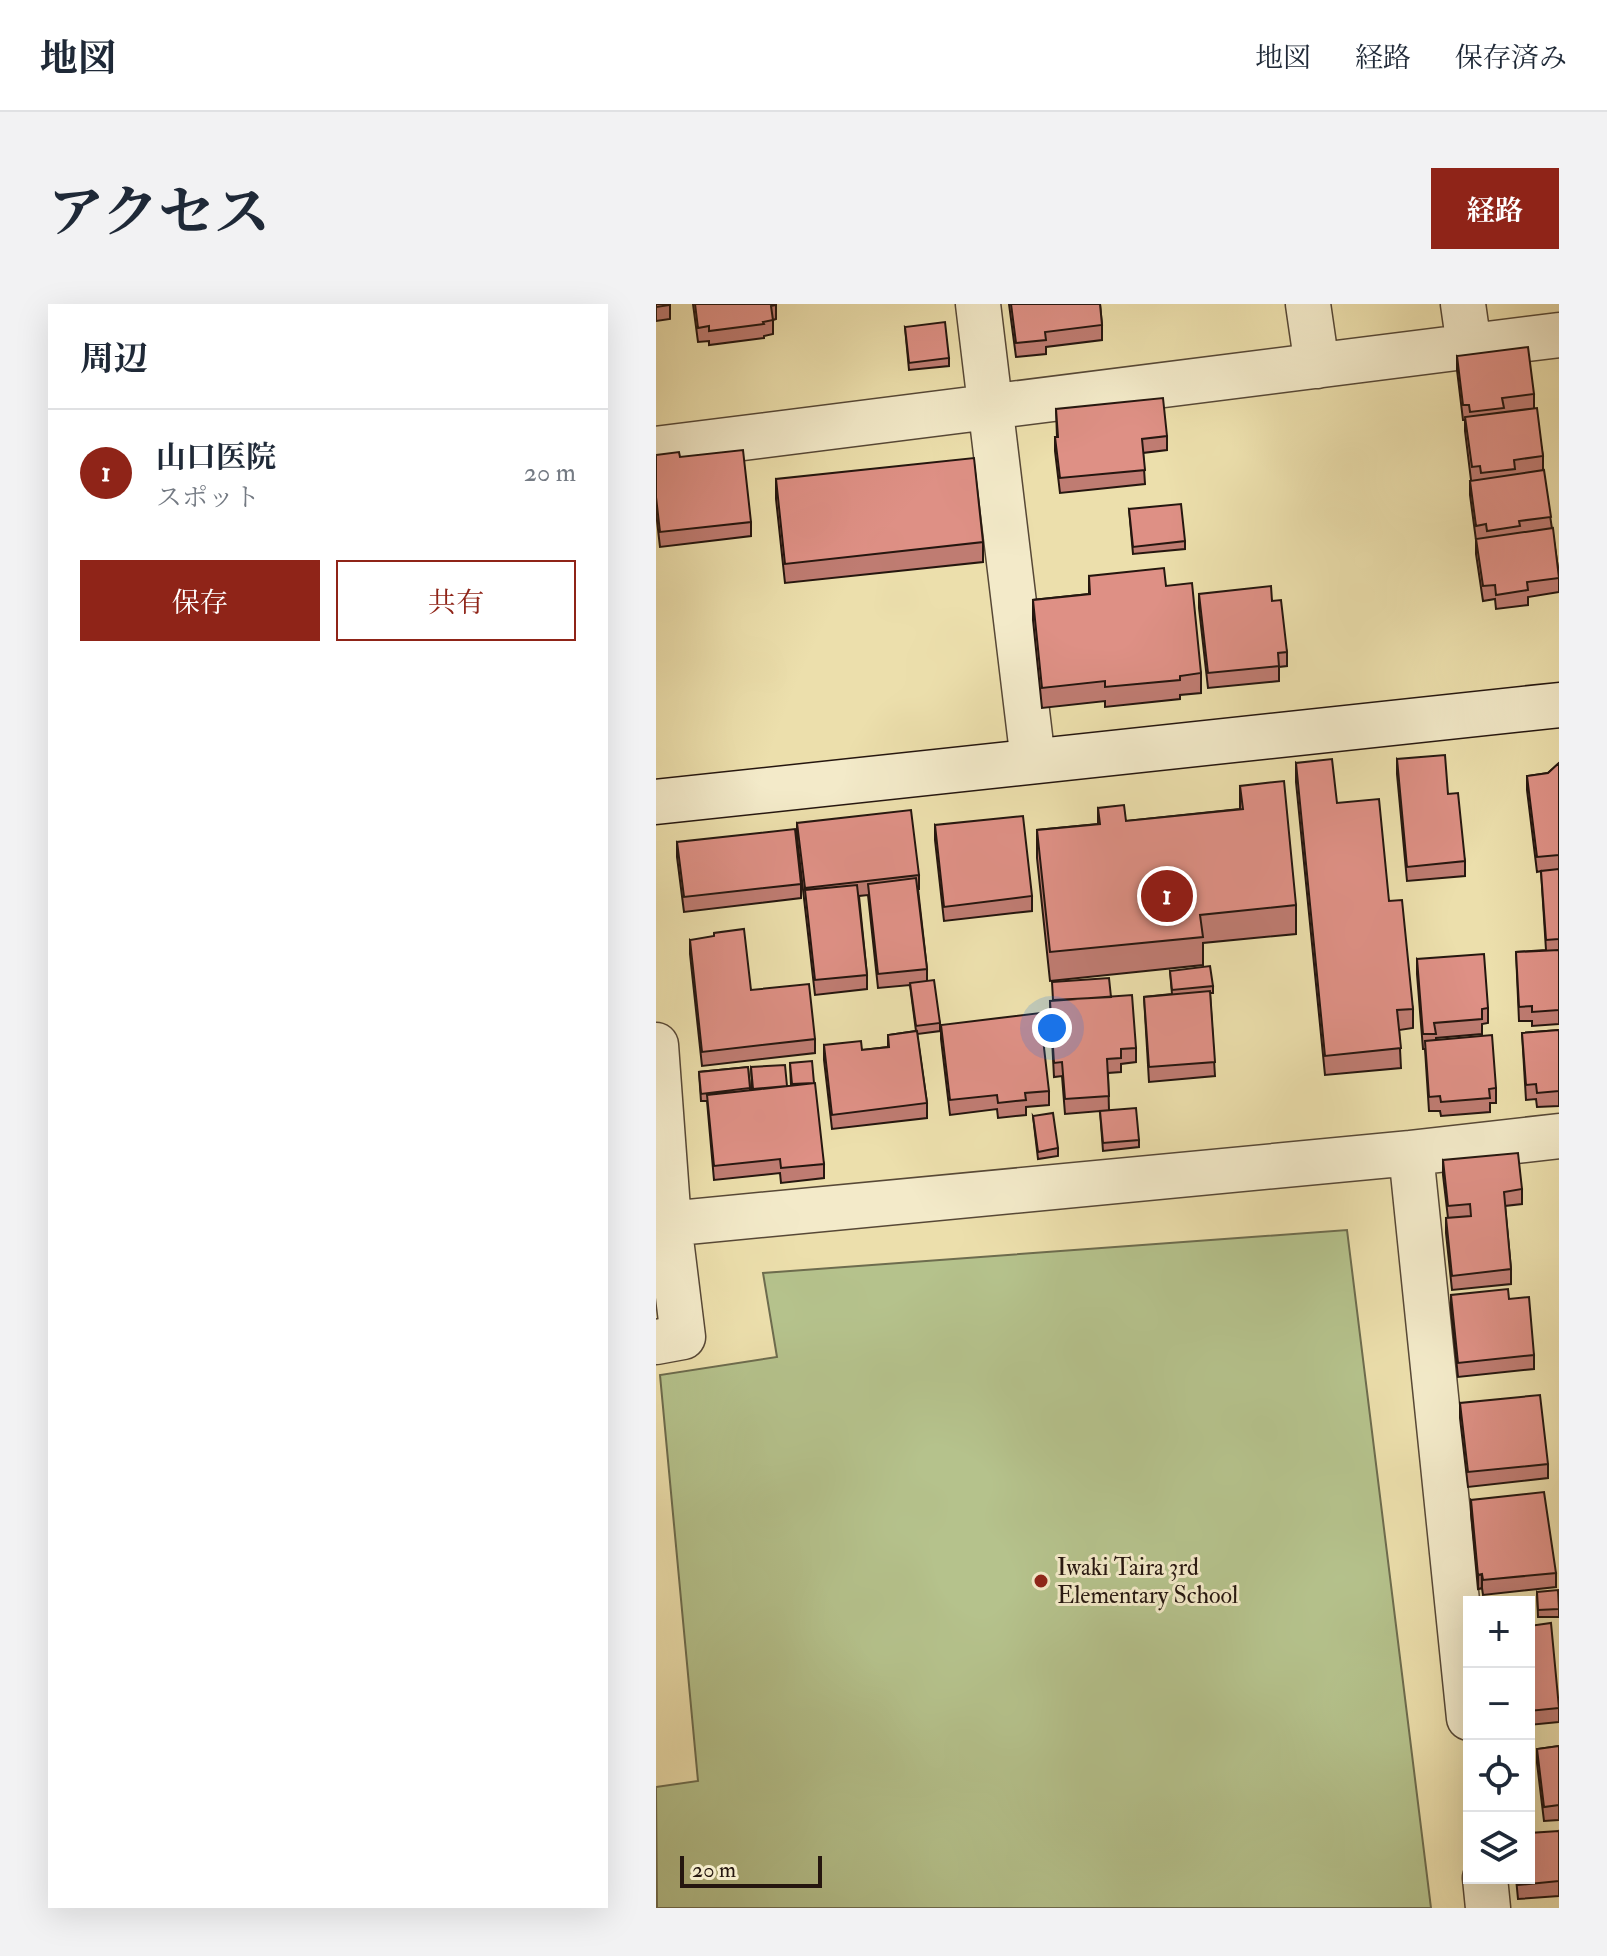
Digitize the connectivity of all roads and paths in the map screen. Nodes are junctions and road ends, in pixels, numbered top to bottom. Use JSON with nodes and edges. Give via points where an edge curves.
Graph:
{"nodes":[{"id":1,"x":978,"y":304,"type":"edge"},
{"id":2,"x":1308,"y":304,"type":"edge"},
{"id":3,"x":1466,"y":325,"type":"edge"},
{"id":4,"x":1559,"y":335,"type":"edge"},
{"id":5,"x":1317,"y":366,"type":"junction"},
{"id":6,"x":991,"y":408,"type":"junction"},
{"id":7,"x":656,"y":449,"type":"edge"},
{"id":8,"x":1559,"y":705,"type":"edge"},
{"id":9,"x":1033,"y":761,"type":"junction"},
{"id":10,"x":656,"y":802,"type":"edge"},
{"id":11,"x":656,"y":1045,"type":"edge"},
{"id":12,"x":1559,"y":1136,"type":"edge"},
{"id":13,"x":1411,"y":1153,"type":"junction"},
{"id":14,"x":662,"y":1224,"type":"edge"},
{"id":15,"x":656,"y":1342,"type":"edge"},
{"id":16,"x":1464,"y":1668,"type":"edge"},
{"id":17,"x":1486,"y":1884,"type":"edge"},
{"id":18,"x":1488,"y":1908,"type":"edge"}],
"edges":[{"from":1,"to":6,"type":"street"},
{"from":2,"to":5,"type":"street"},
{"from":3,"to":4,"type":"street"},
{"from":3,"to":5,"type":"street"},
{"from":5,"to":6,"type":"street"},
{"from":6,"to":7,"type":"street"},
{"from":6,"to":9,"type":"street"},
{"from":8,"to":9,"type":"street"},
{"from":9,"to":10,"type":"street"},
{"from":11,"to":14,"type":"street"},
{"from":12,"to":13,"type":"street"},
{"from":13,"to":14,"type":"street"},
{"from":13,"to":16,"type":"street"},
{"from":14,"to":15,"type":"street","via":[[683,1337]]},
{"from":17,"to":18,"type":"street"}]}
